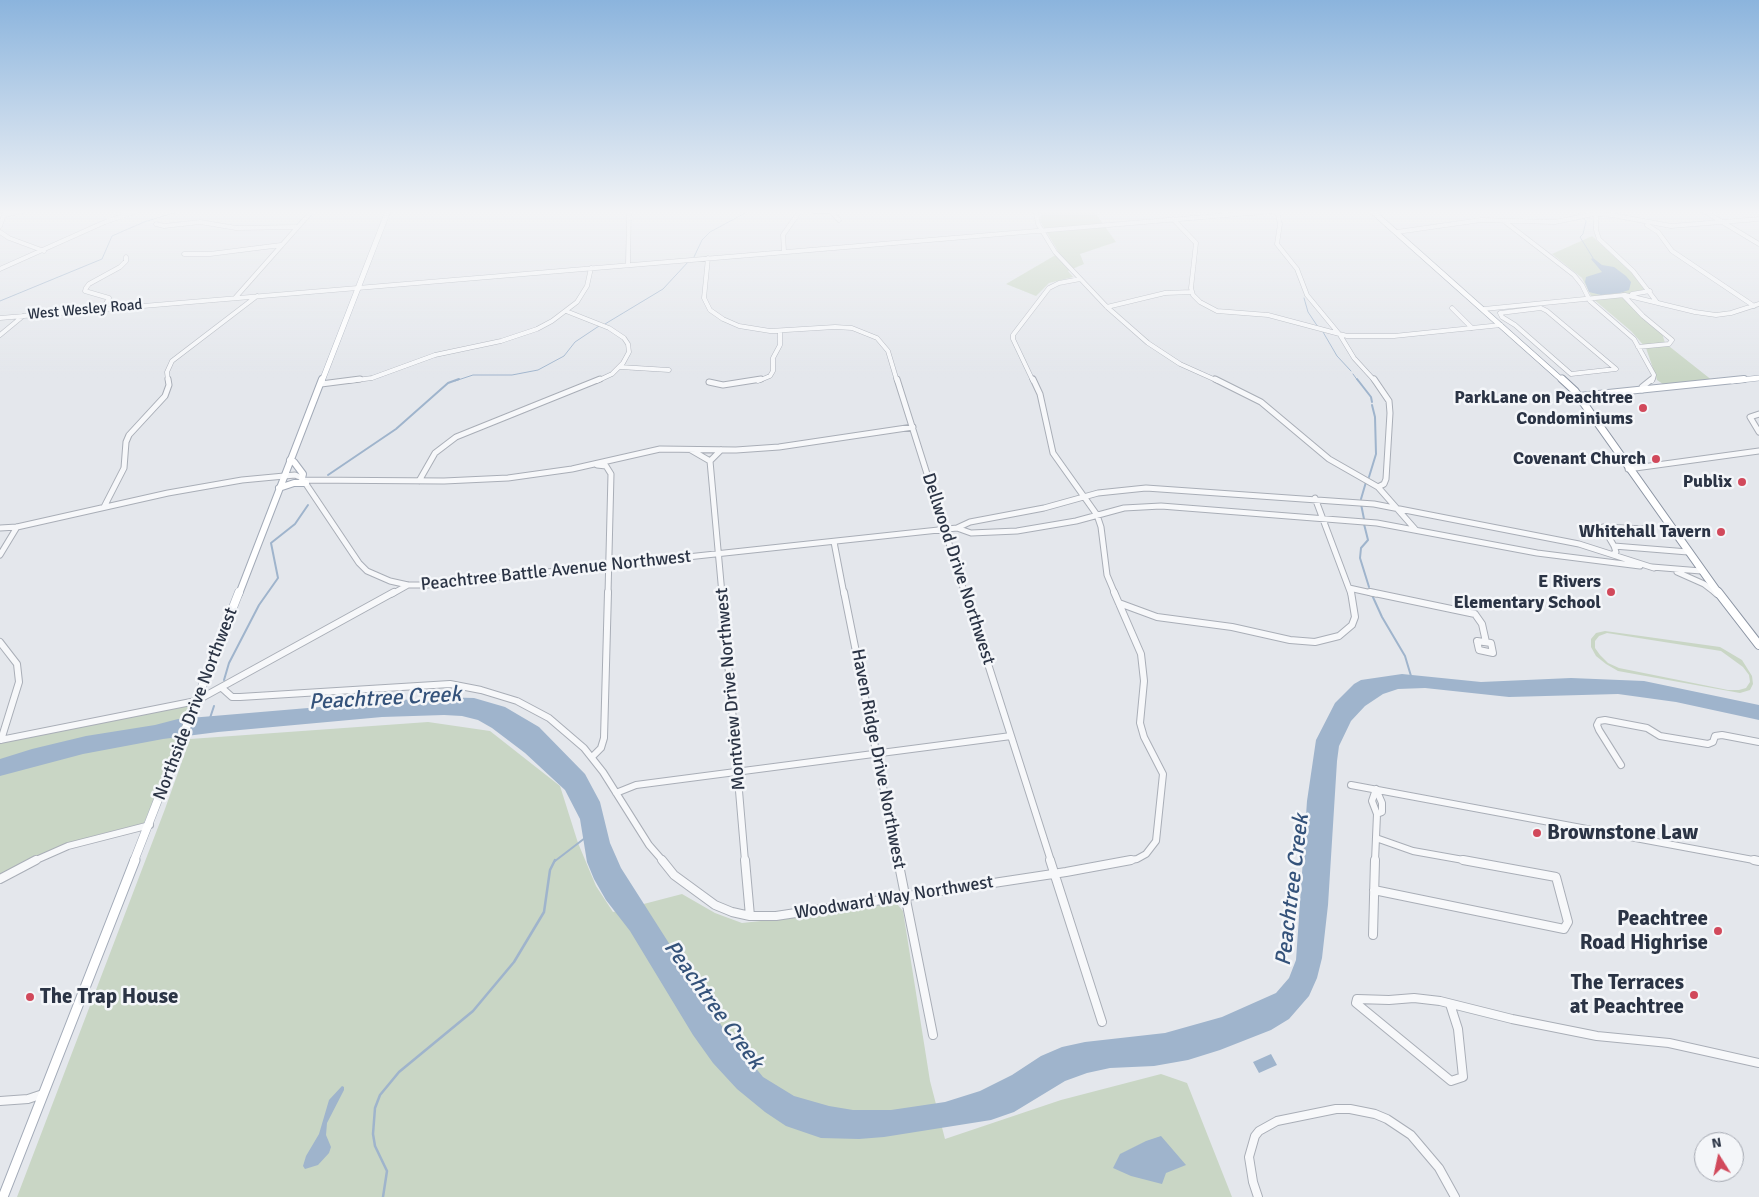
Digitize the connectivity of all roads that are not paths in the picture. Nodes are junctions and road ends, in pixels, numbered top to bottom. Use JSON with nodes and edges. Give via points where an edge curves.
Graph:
{"nodes":[{"id":1,"x":120,"y":267,"type":"edge"},
{"id":2,"x":262,"y":267,"type":"edge"},
{"id":3,"x":367,"y":267,"type":"edge"},
{"id":4,"x":602,"y":267,"type":"edge"},
{"id":5,"x":707,"y":267,"type":"edge"},
{"id":6,"x":1068,"y":267,"type":"edge"},
{"id":7,"x":1194,"y":267,"type":"edge"},
{"id":8,"x":1295,"y":267,"type":"edge"},
{"id":9,"x":1436,"y":267,"type":"edge"},
{"id":10,"x":1563,"y":267,"type":"edge"},
{"id":11,"x":1628,"y":267,"type":"edge"},
{"id":12,"x":1696,"y":267,"type":"edge"},
{"id":13,"x":591,"y":268,"type":"junction"},
{"id":14,"x":1080,"y":279,"type":"junction"},
{"id":15,"x":359,"y":287,"type":"junction"},
{"id":16,"x":1650,"y":291,"type":"junction"},
{"id":17,"x":1192,"y":292,"type":"junction"},
{"id":18,"x":1624,"y":295,"type":"junction"},
{"id":19,"x":257,"y":296,"type":"junction"},
{"id":20,"x":235,"y":298,"type":"junction"},
{"id":21,"x":1589,"y":299,"type":"junction"},
{"id":22,"x":1656,"y":302,"type":"junction"},
{"id":23,"x":1531,"y":304,"type":"junction"},
{"id":24,"x":1759,"y":304,"type":"edge"},
{"id":25,"x":1523,"y":305,"type":"junction"},
{"id":26,"x":1754,"y":306,"type":"junction"},
{"id":27,"x":1108,"y":307,"type":"junction"},
{"id":28,"x":1452,"y":308,"type":"dead end"},
{"id":29,"x":103,"y":309,"type":"junction"},
{"id":30,"x":1484,"y":309,"type":"junction"},
{"id":31,"x":1536,"y":309,"type":"junction"},
{"id":32,"x":1527,"y":310,"type":"junction"},
{"id":33,"x":566,"y":311,"type":"junction"},
{"id":34,"x":23,"y":316,"type":"junction"},
{"id":35,"x":0,"y":318,"type":"edge"},
{"id":36,"x":1501,"y":325,"type":"junction"},
{"id":37,"x":1472,"y":328,"type":"junction"},
{"id":38,"x":780,"y":331,"type":"junction"},
{"id":39,"x":0,"y":335,"type":"edge"},
{"id":40,"x":1340,"y":335,"type":"junction"},
{"id":41,"x":1638,"y":346,"type":"junction"},
{"id":42,"x":1561,"y":364,"type":"junction"},
{"id":43,"x":1548,"y":366,"type":"junction"},
{"id":44,"x":620,"y":367,"type":"junction"},
{"id":45,"x":669,"y":370,"type":"dead end"},
{"id":46,"x":1759,"y":378,"type":"edge"},
{"id":47,"x":708,"y":382,"type":"dead end"},
{"id":48,"x":321,"y":384,"type":"junction"},
{"id":49,"x":1642,"y":390,"type":"junction"},
{"id":50,"x":1579,"y":396,"type":"junction"},
{"id":51,"x":1759,"y":414,"type":"edge"},
{"id":52,"x":913,"y":427,"type":"junction"},
{"id":53,"x":1759,"y":432,"type":"edge"},
{"id":54,"x":690,"y":450,"type":"junction"},
{"id":55,"x":722,"y":450,"type":"junction"},
{"id":56,"x":1759,"y":451,"type":"edge"},
{"id":57,"x":622,"y":458,"type":"junction"},
{"id":58,"x":290,"y":460,"type":"junction"},
{"id":59,"x":710,"y":461,"type":"junction"},
{"id":60,"x":594,"y":464,"type":"junction"},
{"id":61,"x":1628,"y":469,"type":"junction"},
{"id":62,"x":609,"y":470,"type":"junction"},
{"id":63,"x":284,"y":475,"type":"junction"},
{"id":64,"x":304,"y":480,"type":"junction"},
{"id":65,"x":419,"y":481,"type":"junction"},
{"id":66,"x":1378,"y":486,"type":"junction"},
{"id":67,"x":279,"y":488,"type":"junction"},
{"id":68,"x":1084,"y":497,"type":"junction"},
{"id":69,"x":1315,"y":498,"type":"junction"},
{"id":70,"x":104,"y":507,"type":"junction"},
{"id":71,"x":1394,"y":507,"type":"junction"},
{"id":72,"x":1096,"y":515,"type":"junction"},
{"id":73,"x":1322,"y":518,"type":"junction"},
{"id":74,"x":18,"y":527,"type":"junction"},
{"id":75,"x":0,"y":528,"type":"edge"},
{"id":76,"x":958,"y":528,"type":"junction"},
{"id":77,"x":1415,"y":529,"type":"junction"},
{"id":78,"x":1645,"y":529,"type":"dead end"},
{"id":79,"x":945,"y":530,"type":"junction"},
{"id":80,"x":834,"y":542,"type":"junction"},
{"id":81,"x":1614,"y":546,"type":"junction"},
{"id":82,"x":1688,"y":552,"type":"junction"},
{"id":83,"x":720,"y":554,"type":"junction"},
{"id":84,"x":1613,"y":554,"type":"junction"},
{"id":85,"x":0,"y":556,"type":"edge"},
{"id":86,"x":609,"y":566,"type":"junction"},
{"id":87,"x":1654,"y":568,"type":"junction"},
{"id":88,"x":1663,"y":568,"type":"junction"},
{"id":89,"x":1701,"y":570,"type":"junction"},
{"id":90,"x":408,"y":585,"type":"junction"},
{"id":91,"x":1349,"y":588,"type":"junction"},
{"id":92,"x":1721,"y":597,"type":"junction"},
{"id":93,"x":1119,"y":603,"type":"junction"},
{"id":94,"x":0,"y":642,"type":"edge"},
{"id":95,"x":1486,"y":642,"type":"dead end"},
{"id":96,"x":1759,"y":646,"type":"edge"},
{"id":97,"x":222,"y":688,"type":"junction"},
{"id":98,"x":196,"y":701,"type":"junction"},
{"id":99,"x":1011,"y":736,"type":"junction"},
{"id":100,"x":1,"y":740,"type":"edge"},
{"id":101,"x":1759,"y":742,"type":"edge"},
{"id":102,"x":876,"y":753,"type":"junction"},
{"id":103,"x":592,"y":757,"type":"junction"},
{"id":104,"x":1621,"y":765,"type":"dead end"},
{"id":105,"x":738,"y":771,"type":"junction"},
{"id":106,"x":1351,"y":785,"type":"dead end"},
{"id":107,"x":1376,"y":789,"type":"junction"},
{"id":108,"x":616,"y":793,"type":"junction"},
{"id":109,"x":150,"y":825,"type":"junction"},
{"id":110,"x":1376,"y":838,"type":"junction"},
{"id":111,"x":1759,"y":861,"type":"edge"},
{"id":112,"x":1055,"y":873,"type":"junction"},
{"id":113,"x":0,"y":879,"type":"edge"},
{"id":114,"x":1374,"y":890,"type":"junction"},
{"id":115,"x":905,"y":896,"type":"junction"},
{"id":116,"x":750,"y":916,"type":"junction"},
{"id":117,"x":1373,"y":936,"type":"dead end"},
{"id":118,"x":1450,"y":1004,"type":"junction"},
{"id":119,"x":1102,"y":1022,"type":"dead end"},
{"id":120,"x":933,"y":1036,"type":"dead end"},
{"id":121,"x":1759,"y":1063,"type":"edge"},
{"id":122,"x":44,"y":1094,"type":"junction"},
{"id":123,"x":0,"y":1101,"type":"edge"},
{"id":124,"x":3,"y":1197,"type":"edge"},
{"id":125,"x":1258,"y":1197,"type":"edge"},
{"id":126,"x":1455,"y":1197,"type":"edge"}],
"edges":[{"from":1,"to":29,"type":"street","via":[[86,288],[85,291],[109,298]]},
{"from":2,"to":20,"type":"street"},
{"from":3,"to":15,"type":"main road","name":"Northside Drive Northwest"},
{"from":4,"to":13,"type":"street","name":"West Wesley Road"},
{"from":5,"to":38,"type":"street","name":"Dellwood Drive Northwest","via":[[703,293],[710,310],[739,326]]},
{"from":6,"to":14,"type":"street"},
{"from":7,"to":17,"type":"street"},
{"from":8,"to":40,"type":"street","via":[[1310,301]]},
{"from":9,"to":30,"type":"highway"},
{"from":10,"to":21,"type":"street","via":[[1582,285]]},
{"from":11,"to":16,"type":"street"},
{"from":12,"to":26,"type":"street"},
{"from":13,"to":15,"type":"street","name":"West Wesley Road"},
{"from":13,"to":33,"type":"street","via":[[585,290]]},
{"from":14,"to":27,"type":"street"},
{"from":14,"to":68,"type":"street","name":"Woodward Way Northwest","via":[[1049,288],[1013,335],[1042,398],[1053,453]]},
{"from":15,"to":19,"type":"street","name":"West Wesley Road"},
{"from":15,"to":48,"type":"main road","name":"Northside Drive Northwest"},
{"from":16,"to":18,"type":"street"},
{"from":16,"to":22,"type":"street"},
{"from":17,"to":27,"type":"street","via":[[1165,293]]},
{"from":17,"to":40,"type":"street","via":[[1200,302],[1218,311],[1268,316]]},
{"from":18,"to":21,"type":"street"},
{"from":18,"to":22,"type":"street"},
{"from":18,"to":41,"type":"street","via":[[1672,340],[1669,344]]},
{"from":19,"to":20,"type":"street","name":"West Wesley Road"},
{"from":19,"to":70,"type":"street","via":[[172,361],[164,396],[129,435],[124,468]]},
{"from":20,"to":29,"type":"street","name":"West Wesley Road"},
{"from":21,"to":23,"type":"street"},
{"from":21,"to":41,"type":"street","via":[[1626,330]]},
{"from":22,"to":26,"type":"street","via":[[1716,315]]},
{"from":23,"to":25,"type":"street"},
{"from":23,"to":31,"type":"street"},
{"from":24,"to":26,"type":"street"},
{"from":25,"to":30,"type":"street"},
{"from":25,"to":32,"type":"street"},
{"from":27,"to":66,"type":"street","via":[[1158,351],[1202,375],[1254,397],[1329,459]]},
{"from":28,"to":37,"type":"street"},
{"from":29,"to":34,"type":"street","name":"West Wesley Road"},
{"from":30,"to":36,"type":"highway"},
{"from":31,"to":32,"type":"street"},
{"from":31,"to":42,"type":"street","via":[[1547,311],[1616,369],[1571,374]]},
{"from":32,"to":42,"type":"street","via":[[1500,313]]},
{"from":33,"to":44,"type":"street","via":[[609,328],[624,338],[629,352]]},
{"from":33,"to":48,"type":"street","via":[[544,326],[512,338],[435,354],[372,378]]},
{"from":34,"to":35,"type":"street","name":"West Wesley Road"},
{"from":34,"to":39,"type":"street"},
{"from":36,"to":37,"type":"street"},
{"from":36,"to":43,"type":"highway"},
{"from":37,"to":40,"type":"street","via":[[1394,336]]},
{"from":38,"to":47,"type":"street","via":[[780,345],[773,358],[770,376],[723,385]]},
{"from":38,"to":52,"type":"street","name":"Dellwood Drive Northwest","via":[[842,327],[861,330],[877,338],[888,350]]},
{"from":40,"to":66,"type":"street","via":[[1389,401],[1386,479]]},
{"from":41,"to":49,"type":"street","via":[[1654,375]]},
{"from":42,"to":43,"type":"street"},
{"from":43,"to":50,"type":"highway"},
{"from":44,"to":45,"type":"street"},
{"from":44,"to":65,"type":"street","via":[[601,379],[456,437],[435,453]]},
{"from":46,"to":49,"type":"main road"},
{"from":48,"to":58,"type":"main road","name":"Northside Drive Northwest"},
{"from":49,"to":50,"type":"main road"},
{"from":50,"to":61,"type":"highway"},
{"from":51,"to":53,"type":"street","via":[[1750,417]]},
{"from":52,"to":55,"type":"street","via":[[794,446]]},
{"from":52,"to":79,"type":"street","name":"Dellwood Drive Northwest"},
{"from":54,"to":55,"type":"street"},
{"from":54,"to":57,"type":"street","via":[[660,450]]},
{"from":54,"to":59,"type":"street"},
{"from":55,"to":59,"type":"street"},
{"from":56,"to":61,"type":"street"},
{"from":57,"to":60,"type":"street"},
{"from":57,"to":62,"type":"street"},
{"from":58,"to":63,"type":"main road","name":"Northside Drive Northwest"},
{"from":58,"to":64,"type":"main road","via":[[303,474]]},
{"from":59,"to":83,"type":"street","name":"Montview Drive Northwest"},
{"from":60,"to":62,"type":"street","via":[[606,466]]},
{"from":60,"to":65,"type":"street","via":[[508,478]]},
{"from":61,"to":82,"type":"highway"},
{"from":62,"to":86,"type":"street"},
{"from":63,"to":64,"type":"street","via":[[295,475]]},
{"from":63,"to":67,"type":"main road","name":"Northside Drive Northwest"},
{"from":63,"to":70,"type":"street","via":[[232,481]]},
{"from":64,"to":65,"type":"street"},
{"from":64,"to":67,"type":"main road"},
{"from":64,"to":90,"type":"street","name":"Peachtree Battle Avenue Northwest","via":[[359,563],[377,576]]},
{"from":66,"to":71,"type":"street"},
{"from":67,"to":98,"type":"main road","name":"Northside Drive Northwest"},
{"from":68,"to":69,"type":"street","name":"Peachtree Battle Avenue Northwest","via":[[1114,490],[1146,488]]},
{"from":68,"to":72,"type":"street","name":"Woodward Way Northwest"},
{"from":68,"to":76,"type":"street","name":"Peachtree Battle Avenue Northwest","via":[[970,522]]},
{"from":69,"to":71,"type":"street","name":"Peachtree Battle Avenue Northwest"},
{"from":69,"to":73,"type":"street"},
{"from":70,"to":74,"type":"street"},
{"from":71,"to":77,"type":"street"},
{"from":71,"to":84,"type":"street","name":"Peachtree Battle Avenue Northwest","via":[[1579,544]]},
{"from":72,"to":73,"type":"street","name":"Peachtree Battle Avenue Northwest","via":[[1151,506]]},
{"from":72,"to":76,"type":"street","name":"Peachtree Battle Avenue Northwest","via":[[1017,531],[971,533]]},
{"from":72,"to":93,"type":"street","name":"Woodward Way Northwest","via":[[1101,527],[1108,575]]},
{"from":73,"to":77,"type":"street","name":"Peachtree Battle Avenue Northwest"},
{"from":73,"to":91,"type":"street"},
{"from":74,"to":75,"type":"street"},
{"from":74,"to":85,"type":"street"},
{"from":76,"to":79,"type":"street","name":"Peachtree Battle Avenue Northwest"},
{"from":77,"to":87,"type":"street","name":"Peachtree Battle Avenue Northwest","via":[[1542,554]]},
{"from":78,"to":81,"type":"street","via":[[1603,527]]},
{"from":79,"to":80,"type":"street","name":"Peachtree Battle Avenue Northwest"},
{"from":79,"to":99,"type":"street","name":"Dellwood Drive Northwest"},
{"from":80,"to":83,"type":"street","name":"Peachtree Battle Avenue Northwest"},
{"from":80,"to":102,"type":"street","name":"Haven Ridge Drive Northwest"},
{"from":81,"to":82,"type":"street"},
{"from":81,"to":84,"type":"street","via":[[1616,552]]},
{"from":82,"to":89,"type":"highway"},
{"from":83,"to":86,"type":"street","name":"Peachtree Battle Avenue Northwest"},
{"from":83,"to":105,"type":"street","name":"Montview Drive Northwest"},
{"from":84,"to":87,"type":"street","name":"Peachtree Battle Avenue Northwest"},
{"from":86,"to":90,"type":"street","name":"Peachtree Battle Avenue Northwest"},
{"from":86,"to":103,"type":"street","via":[[604,738],[601,748]]},
{"from":87,"to":88,"type":"street","name":"Peachtree Battle Avenue Northwest"},
{"from":88,"to":89,"type":"street","name":"Peachtree Battle Avenue Northwest"},
{"from":88,"to":92,"type":"street","name":"Peachtree Battle Avenue Northwest","via":[[1692,578]]},
{"from":89,"to":92,"type":"highway"},
{"from":90,"to":97,"type":"street"},
{"from":91,"to":93,"type":"street","via":[[1355,608],[1352,625],[1339,636],[1315,642],[1157,617]]},
{"from":91,"to":95,"type":"street","via":[[1475,614],[1482,624]]},
{"from":92,"to":96,"type":"highway"},
{"from":93,"to":112,"type":"street","name":"Woodward Way Northwest","via":[[1143,663],[1142,731],[1162,774],[1158,834],[1151,849],[1137,859]]},
{"from":94,"to":100,"type":"street","via":[[17,664],[19,682]]},
{"from":97,"to":98,"type":"street"},
{"from":97,"to":103,"type":"street","name":"Woodward Way Northwest","via":[[232,697],[450,684],[517,701],[549,718]]},
{"from":98,"to":100,"type":"street"},
{"from":98,"to":109,"type":"main road","name":"Northside Drive Northwest"},
{"from":99,"to":102,"type":"street"},
{"from":99,"to":112,"type":"street","name":"Dellwood Drive Northwest"},
{"from":101,"to":104,"type":"street","via":[[1722,735],[1715,736],[1708,744],[1660,736],[1647,728],[1599,721],[1599,730]]},
{"from":102,"to":105,"type":"street"},
{"from":102,"to":115,"type":"street","name":"Haven Ridge Drive Northwest"},
{"from":103,"to":108,"type":"street","name":"Woodward Way Northwest"},
{"from":105,"to":108,"type":"street","via":[[636,785]]},
{"from":105,"to":116,"type":"street","name":"Montview Drive Northwest"},
{"from":106,"to":107,"type":"street"},
{"from":107,"to":110,"type":"street","via":[[1382,803],[1382,812],[1377,814]]},
{"from":107,"to":111,"type":"street"},
{"from":108,"to":116,"type":"street","name":"Woodward Way Northwest","via":[[649,845],[674,875],[715,905]]},
{"from":109,"to":113,"type":"street","via":[[68,846]]},
{"from":109,"to":122,"type":"main road","name":"Northside Drive Northwest"},
{"from":110,"to":114,"type":"street"},
{"from":110,"to":114,"type":"street","via":[[1412,851],[1556,877],[1568,922],[1564,929]]},
{"from":112,"to":115,"type":"street","name":"Woodward Way Northwest"},
{"from":112,"to":119,"type":"street","name":"Dellwood Drive Northwest"},
{"from":114,"to":117,"type":"street"},
{"from":115,"to":116,"type":"street","name":"Woodward Way Northwest","via":[[776,916]]},
{"from":115,"to":120,"type":"street","name":"Haven Ridge Drive Northwest"},
{"from":118,"to":118,"type":"street","via":[[1458,1029],[1463,1077],[1451,1081],[1356,1003],[1357,999],[1414,998]]},
{"from":118,"to":121,"type":"street","via":[[1588,1034],[1669,1043]]},
{"from":122,"to":123,"type":"street"},
{"from":122,"to":124,"type":"main road","name":"Northside Drive Northwest"},
{"from":125,"to":126,"type":"street","via":[[1248,1157],[1259,1131],[1277,1121],[1350,1109],[1388,1119],[1411,1135],[1435,1162]]}]}
